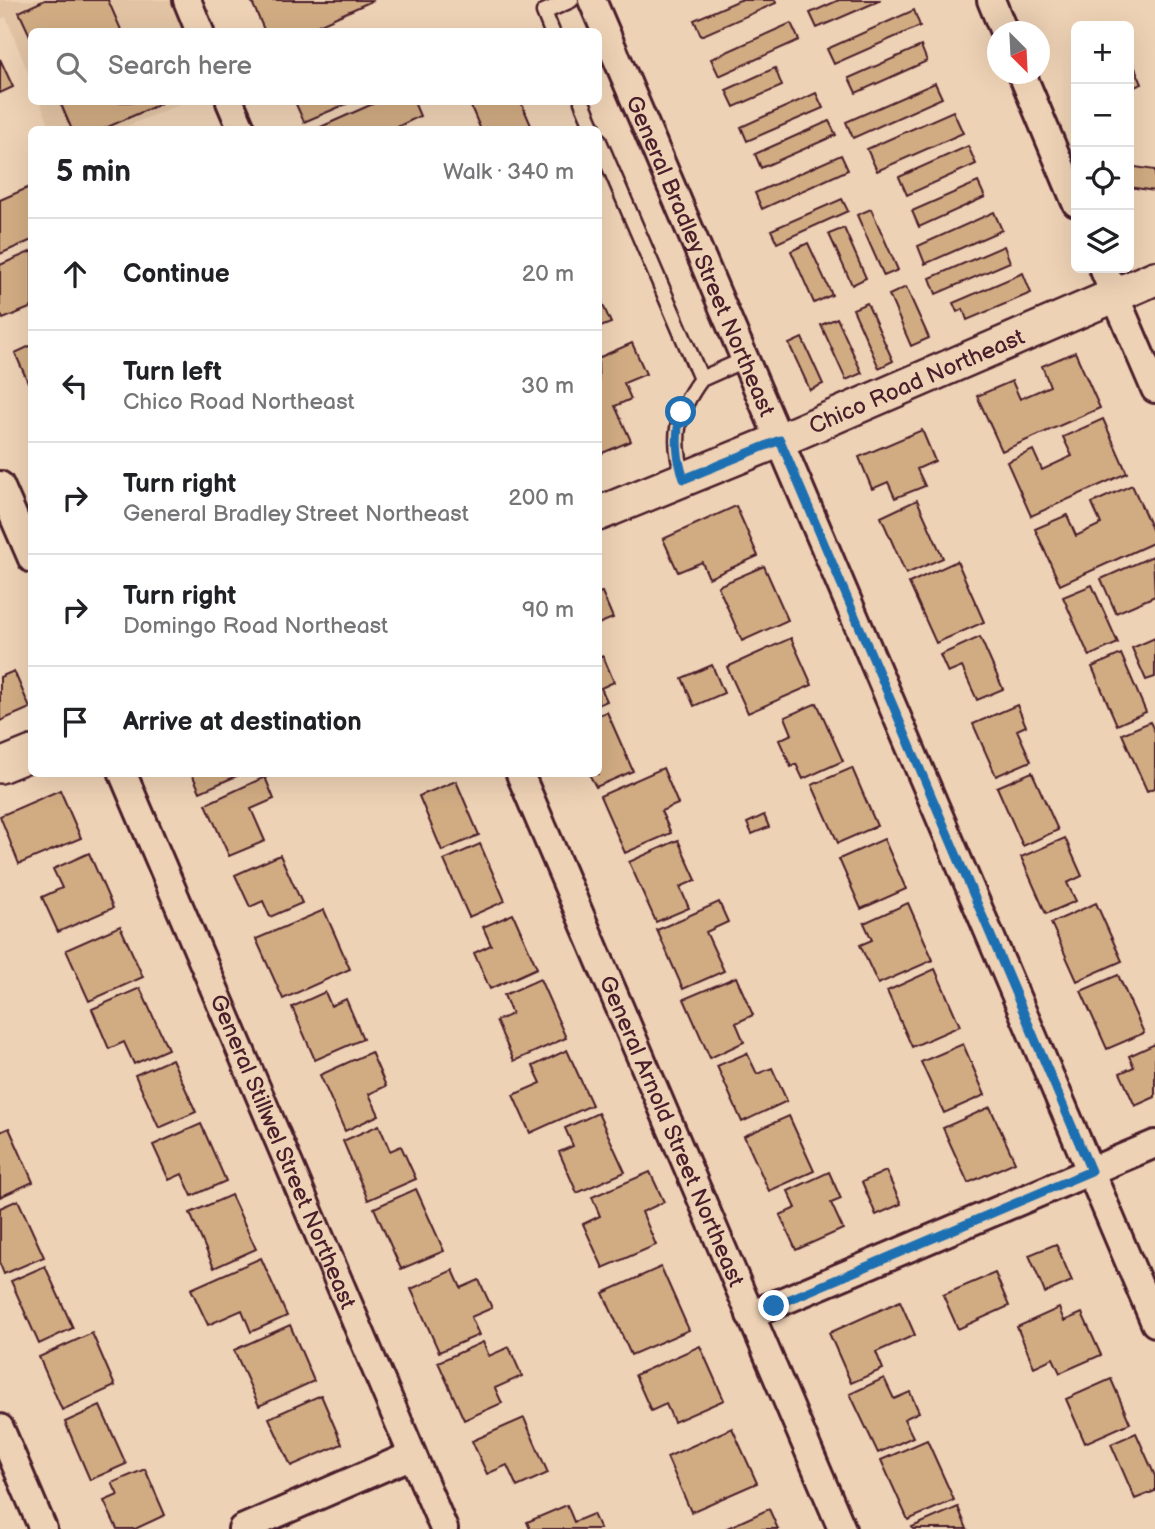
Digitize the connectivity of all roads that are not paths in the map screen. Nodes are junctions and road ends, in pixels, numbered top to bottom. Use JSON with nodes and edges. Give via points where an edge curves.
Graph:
{"nodes":[{"id":1,"x":187,"y":0,"type":"edge"},
{"id":2,"x":571,"y":0,"type":"edge"},
{"id":3,"x":592,"y":0,"type":"edge"},
{"id":4,"x":991,"y":0,"type":"edge"},
{"id":5,"x":1000,"y":21,"type":"edge"},
{"id":6,"x":198,"y":28,"type":"edge"},
{"id":7,"x":550,"y":28,"type":"edge"},
{"id":8,"x":1026,"y":84,"type":"edge"},
{"id":9,"x":231,"y":105,"type":"edge"},
{"id":10,"x":583,"y":105,"type":"edge"},
{"id":11,"x":240,"y":126,"type":"edge"},
{"id":12,"x":592,"y":126,"type":"edge"},
{"id":13,"x":602,"y":148,"type":"edge"},
{"id":14,"x":1071,"y":191,"type":"edge"},
{"id":15,"x":1155,"y":278,"type":"edge"},
{"id":16,"x":1109,"y":281,"type":"edge"},
{"id":17,"x":746,"y":359,"type":"junction"},
{"id":18,"x":701,"y":379,"type":"junction"},
{"id":19,"x":1155,"y":390,"type":"edge"},
{"id":20,"x":780,"y":440,"type":"junction"},
{"id":21,"x":684,"y":479,"type":"junction"},
{"id":22,"x":0,"y":485,"type":"edge"},
{"id":23,"x":602,"y":512,"type":"edge"},
{"id":24,"x":28,"y":550,"type":"edge"},
{"id":25,"x":28,"y":755,"type":"edge"},
{"id":26,"x":0,"y":766,"type":"edge"},
{"id":27,"x":124,"y":777,"type":"edge"},
{"id":28,"x":521,"y":777,"type":"edge"},
{"id":29,"x":1155,"y":1144,"type":"edge"},
{"id":30,"x":1091,"y":1171,"type":"junction"},
{"id":31,"x":750,"y":1315,"type":"junction"},
{"id":32,"x":1155,"y":1323,"type":"edge"},
{"id":33,"x":0,"y":1428,"type":"edge"},
{"id":34,"x":412,"y":1455,"type":"junction"},
{"id":35,"x":43,"y":1529,"type":"edge"},
{"id":36,"x":242,"y":1529,"type":"edge"},
{"id":37,"x":444,"y":1529,"type":"edge"},
{"id":38,"x":842,"y":1529,"type":"edge"}],
"edges":[{"from":1,"to":6,"type":"street"},
{"from":2,"to":7,"type":"lane","via":[[544,12]]},
{"from":3,"to":17,"type":"street","name":"General Bradley Street Northeast"},
{"from":4,"to":5,"type":"street"},
{"from":8,"to":14,"type":"street"},
{"from":9,"to":11,"type":"street"},
{"from":10,"to":12,"type":"lane"},
{"from":13,"to":18,"type":"lane"},
{"from":15,"to":16,"type":"street","name":"Chico Road Northeast"},
{"from":16,"to":19,"type":"street"},
{"from":16,"to":20,"type":"street","name":"Chico Road Northeast"},
{"from":17,"to":18,"type":"lane"},
{"from":17,"to":20,"type":"street","name":"General Bradley Street Northeast"},
{"from":18,"to":21,"type":"lane","via":[[677,427]]},
{"from":20,"to":21,"type":"street","name":"Chico Road Northeast"},
{"from":20,"to":30,"type":"street","name":"General Bradley Street Northeast"},
{"from":21,"to":23,"type":"street","name":"Chico Road Northeast"},
{"from":22,"to":24,"type":"street"},
{"from":25,"to":26,"type":"street"},
{"from":27,"to":34,"type":"street","name":"General Stillwel Street Northeast"},
{"from":28,"to":31,"type":"street","name":"General Arnold Street Northeast"},
{"from":29,"to":30,"type":"street"},
{"from":30,"to":31,"type":"street"},
{"from":30,"to":32,"type":"street","name":"General Bradley Street Northeast"},
{"from":31,"to":38,"type":"street","name":"General Arnold Street Northeast"},
{"from":33,"to":35,"type":"street"},
{"from":34,"to":36,"type":"street"},
{"from":34,"to":37,"type":"street","name":"General Stillwel Street Northeast"}]}
